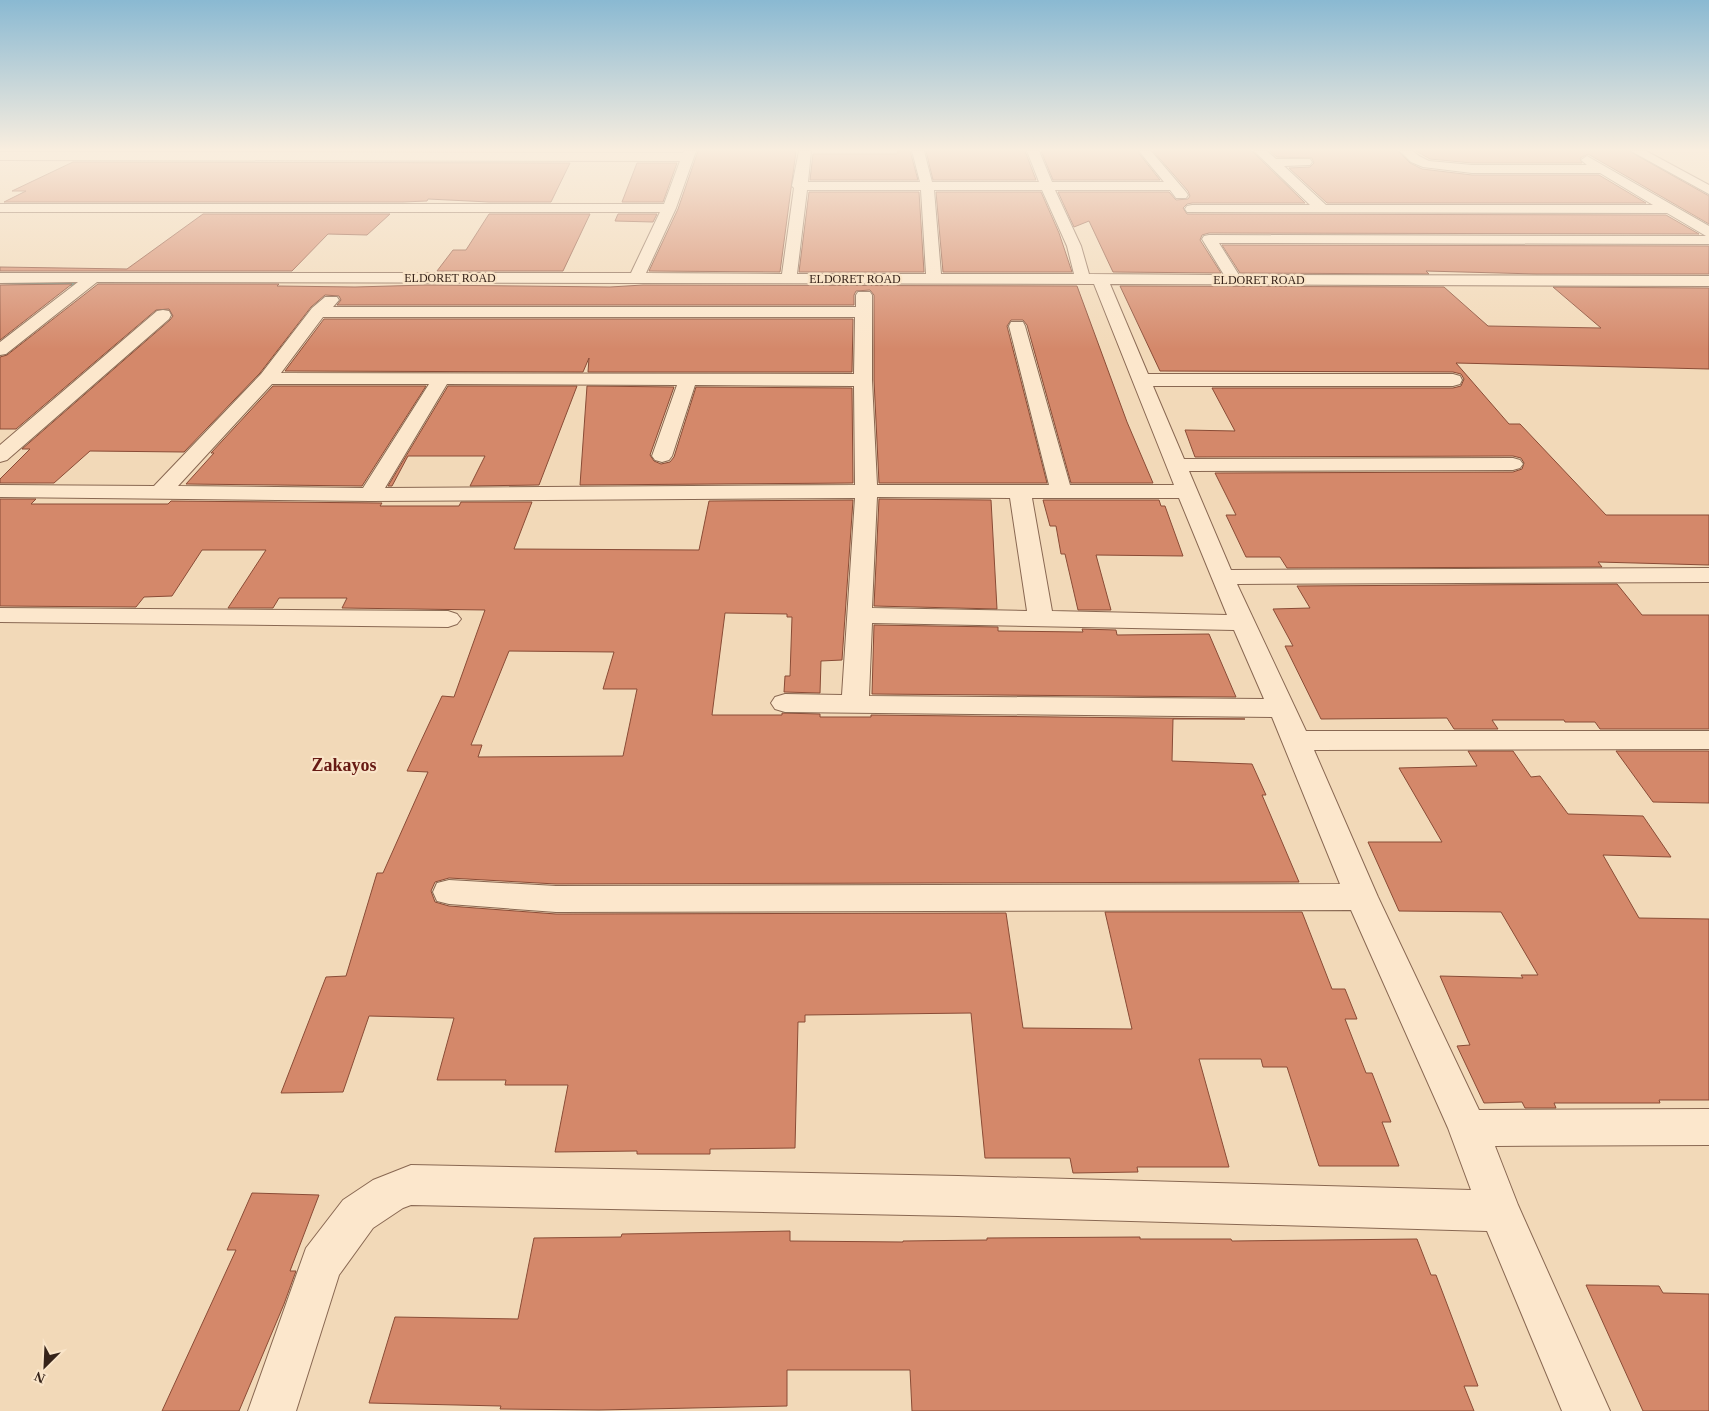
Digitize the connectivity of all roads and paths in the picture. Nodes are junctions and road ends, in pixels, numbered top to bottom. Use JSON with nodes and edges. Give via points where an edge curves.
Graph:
{"nodes":[{"id":1,"x":665,"y":217,"type":"edge"},
{"id":2,"x":796,"y":217,"type":"edge"},
{"id":3,"x":929,"y":217,"type":"edge"},
{"id":4,"x":1060,"y":217,"type":"edge"},
{"id":5,"x":1197,"y":217,"type":"edge"},
{"id":6,"x":1683,"y":217,"type":"edge"},
{"id":7,"x":1709,"y":232,"type":"edge"},
{"id":8,"x":1209,"y":238,"type":"junction"},
{"id":9,"x":1709,"y":240,"type":"edge"},
{"id":10,"x":355,"y":277,"type":"junction"},
{"id":11,"x":0,"y":278,"type":"edge"},
{"id":12,"x":92,"y":279,"type":"junction"},
{"id":13,"x":636,"y":279,"type":"junction"},
{"id":14,"x":789,"y":279,"type":"junction"},
{"id":15,"x":864,"y":279,"type":"junction"},
{"id":16,"x":934,"y":279,"type":"junction"},
{"id":17,"x":1234,"y":279,"type":"junction"},
{"id":18,"x":1092,"y":280,"type":"junction"},
{"id":19,"x":1709,"y":281,"type":"edge"},
{"id":20,"x":318,"y":312,"type":"junction"},
{"id":21,"x":864,"y":312,"type":"junction"},
{"id":22,"x":163,"y":314,"type":"dead end"},
{"id":23,"x":1017,"y":326,"type":"dead end"},
{"id":24,"x":0,"y":350,"type":"edge"},
{"id":25,"x":266,"y":378,"type":"junction"},
{"id":26,"x":688,"y":378,"type":"junction"},
{"id":27,"x":441,"y":379,"type":"junction"},
{"id":28,"x":863,"y":380,"type":"junction"},
{"id":29,"x":1143,"y":380,"type":"junction"},
{"id":30,"x":1453,"y":380,"type":"dead end"},
{"id":31,"x":0,"y":456,"type":"edge"},
{"id":32,"x":662,"y":456,"type":"dead end"},
{"id":33,"x":1513,"y":464,"type":"dead end"},
{"id":34,"x":1182,"y":479,"type":"junction"},
{"id":35,"x":866,"y":491,"type":"junction"},
{"id":36,"x":1020,"y":491,"type":"junction"},
{"id":37,"x":1061,"y":491,"type":"junction"},
{"id":38,"x":0,"y":492,"type":"edge"},
{"id":39,"x":160,"y":493,"type":"junction"},
{"id":40,"x":370,"y":495,"type":"junction"},
{"id":41,"x":1709,"y":576,"type":"edge"},
{"id":42,"x":1222,"y":577,"type":"junction"},
{"id":43,"x":0,"y":615,"type":"edge"},
{"id":44,"x":860,"y":615,"type":"junction"},
{"id":45,"x":448,"y":619,"type":"dead end"},
{"id":46,"x":1041,"y":619,"type":"junction"},
{"id":47,"x":1243,"y":623,"type":"junction"},
{"id":48,"x":785,"y":702,"type":"dead end"},
{"id":49,"x":855,"y":703,"type":"junction"},
{"id":50,"x":1282,"y":708,"type":"junction"},
{"id":51,"x":1709,"y":740,"type":"edge"},
{"id":52,"x":1295,"y":741,"type":"junction"},
{"id":53,"x":449,"y":892,"type":"dead end"},
{"id":54,"x":1362,"y":897,"type":"junction"},
{"id":55,"x":1709,"y":1127,"type":"edge"},
{"id":56,"x":1468,"y":1128,"type":"junction"},
{"id":57,"x":1500,"y":1211,"type":"junction"},
{"id":58,"x":272,"y":1411,"type":"edge"},
{"id":59,"x":1586,"y":1411,"type":"edge"}],
"edges":[{"from":1,"to":13,"type":"street"},
{"from":2,"to":14,"type":"street"},
{"from":3,"to":16,"type":"street"},
{"from":4,"to":18,"type":"street"},
{"from":5,"to":8,"type":"street"},
{"from":6,"to":7,"type":"street"},
{"from":8,"to":9,"type":"street"},
{"from":8,"to":17,"type":"street"},
{"from":10,"to":12,"type":"street","name":"ELDORET ROAD"},
{"from":10,"to":13,"type":"street","name":"ELDORET ROAD"},
{"from":10,"to":20,"type":"street"},
{"from":11,"to":12,"type":"street","name":"ELDORET ROAD"},
{"from":12,"to":24,"type":"street"},
{"from":13,"to":14,"type":"street","name":"ELDORET ROAD"},
{"from":14,"to":15,"type":"street","name":"ELDORET ROAD"},
{"from":15,"to":16,"type":"street","name":"ELDORET ROAD"},
{"from":15,"to":21,"type":"street"},
{"from":16,"to":18,"type":"street","name":"ELDORET ROAD"},
{"from":17,"to":18,"type":"street","name":"ELDORET ROAD"},
{"from":17,"to":19,"type":"street","name":"ELDORET ROAD"},
{"from":18,"to":29,"type":"street"},
{"from":20,"to":21,"type":"street"},
{"from":20,"to":25,"type":"street"},
{"from":21,"to":28,"type":"street"},
{"from":22,"to":31,"type":"street"},
{"from":23,"to":37,"type":"street"},
{"from":25,"to":27,"type":"street"},
{"from":25,"to":39,"type":"street"},
{"from":26,"to":27,"type":"street"},
{"from":26,"to":28,"type":"street"},
{"from":26,"to":32,"type":"street"},
{"from":27,"to":40,"type":"street"},
{"from":28,"to":35,"type":"street"},
{"from":29,"to":30,"type":"street"},
{"from":29,"to":34,"type":"street"},
{"from":33,"to":34,"type":"street"},
{"from":34,"to":37,"type":"street"},
{"from":34,"to":42,"type":"street"},
{"from":35,"to":36,"type":"street"},
{"from":35,"to":40,"type":"street"},
{"from":35,"to":44,"type":"street"},
{"from":36,"to":37,"type":"street"},
{"from":36,"to":46,"type":"street"},
{"from":38,"to":39,"type":"street"},
{"from":39,"to":40,"type":"street"},
{"from":41,"to":42,"type":"street"},
{"from":42,"to":47,"type":"street"},
{"from":43,"to":45,"type":"street"},
{"from":44,"to":46,"type":"street"},
{"from":44,"to":49,"type":"street"},
{"from":46,"to":47,"type":"street"},
{"from":47,"to":50,"type":"street"},
{"from":48,"to":49,"type":"street"},
{"from":49,"to":50,"type":"street"},
{"from":50,"to":52,"type":"street"},
{"from":51,"to":52,"type":"street"},
{"from":52,"to":54,"type":"street"},
{"from":53,"to":54,"type":"street","via":[[556,899]]},
{"from":54,"to":56,"type":"street"},
{"from":55,"to":56,"type":"street"},
{"from":56,"to":57,"type":"street"},
{"from":57,"to":58,"type":"street","via":[[411,1186],[388,1194],[358,1214],[321,1263]]},
{"from":57,"to":59,"type":"street"}]}
